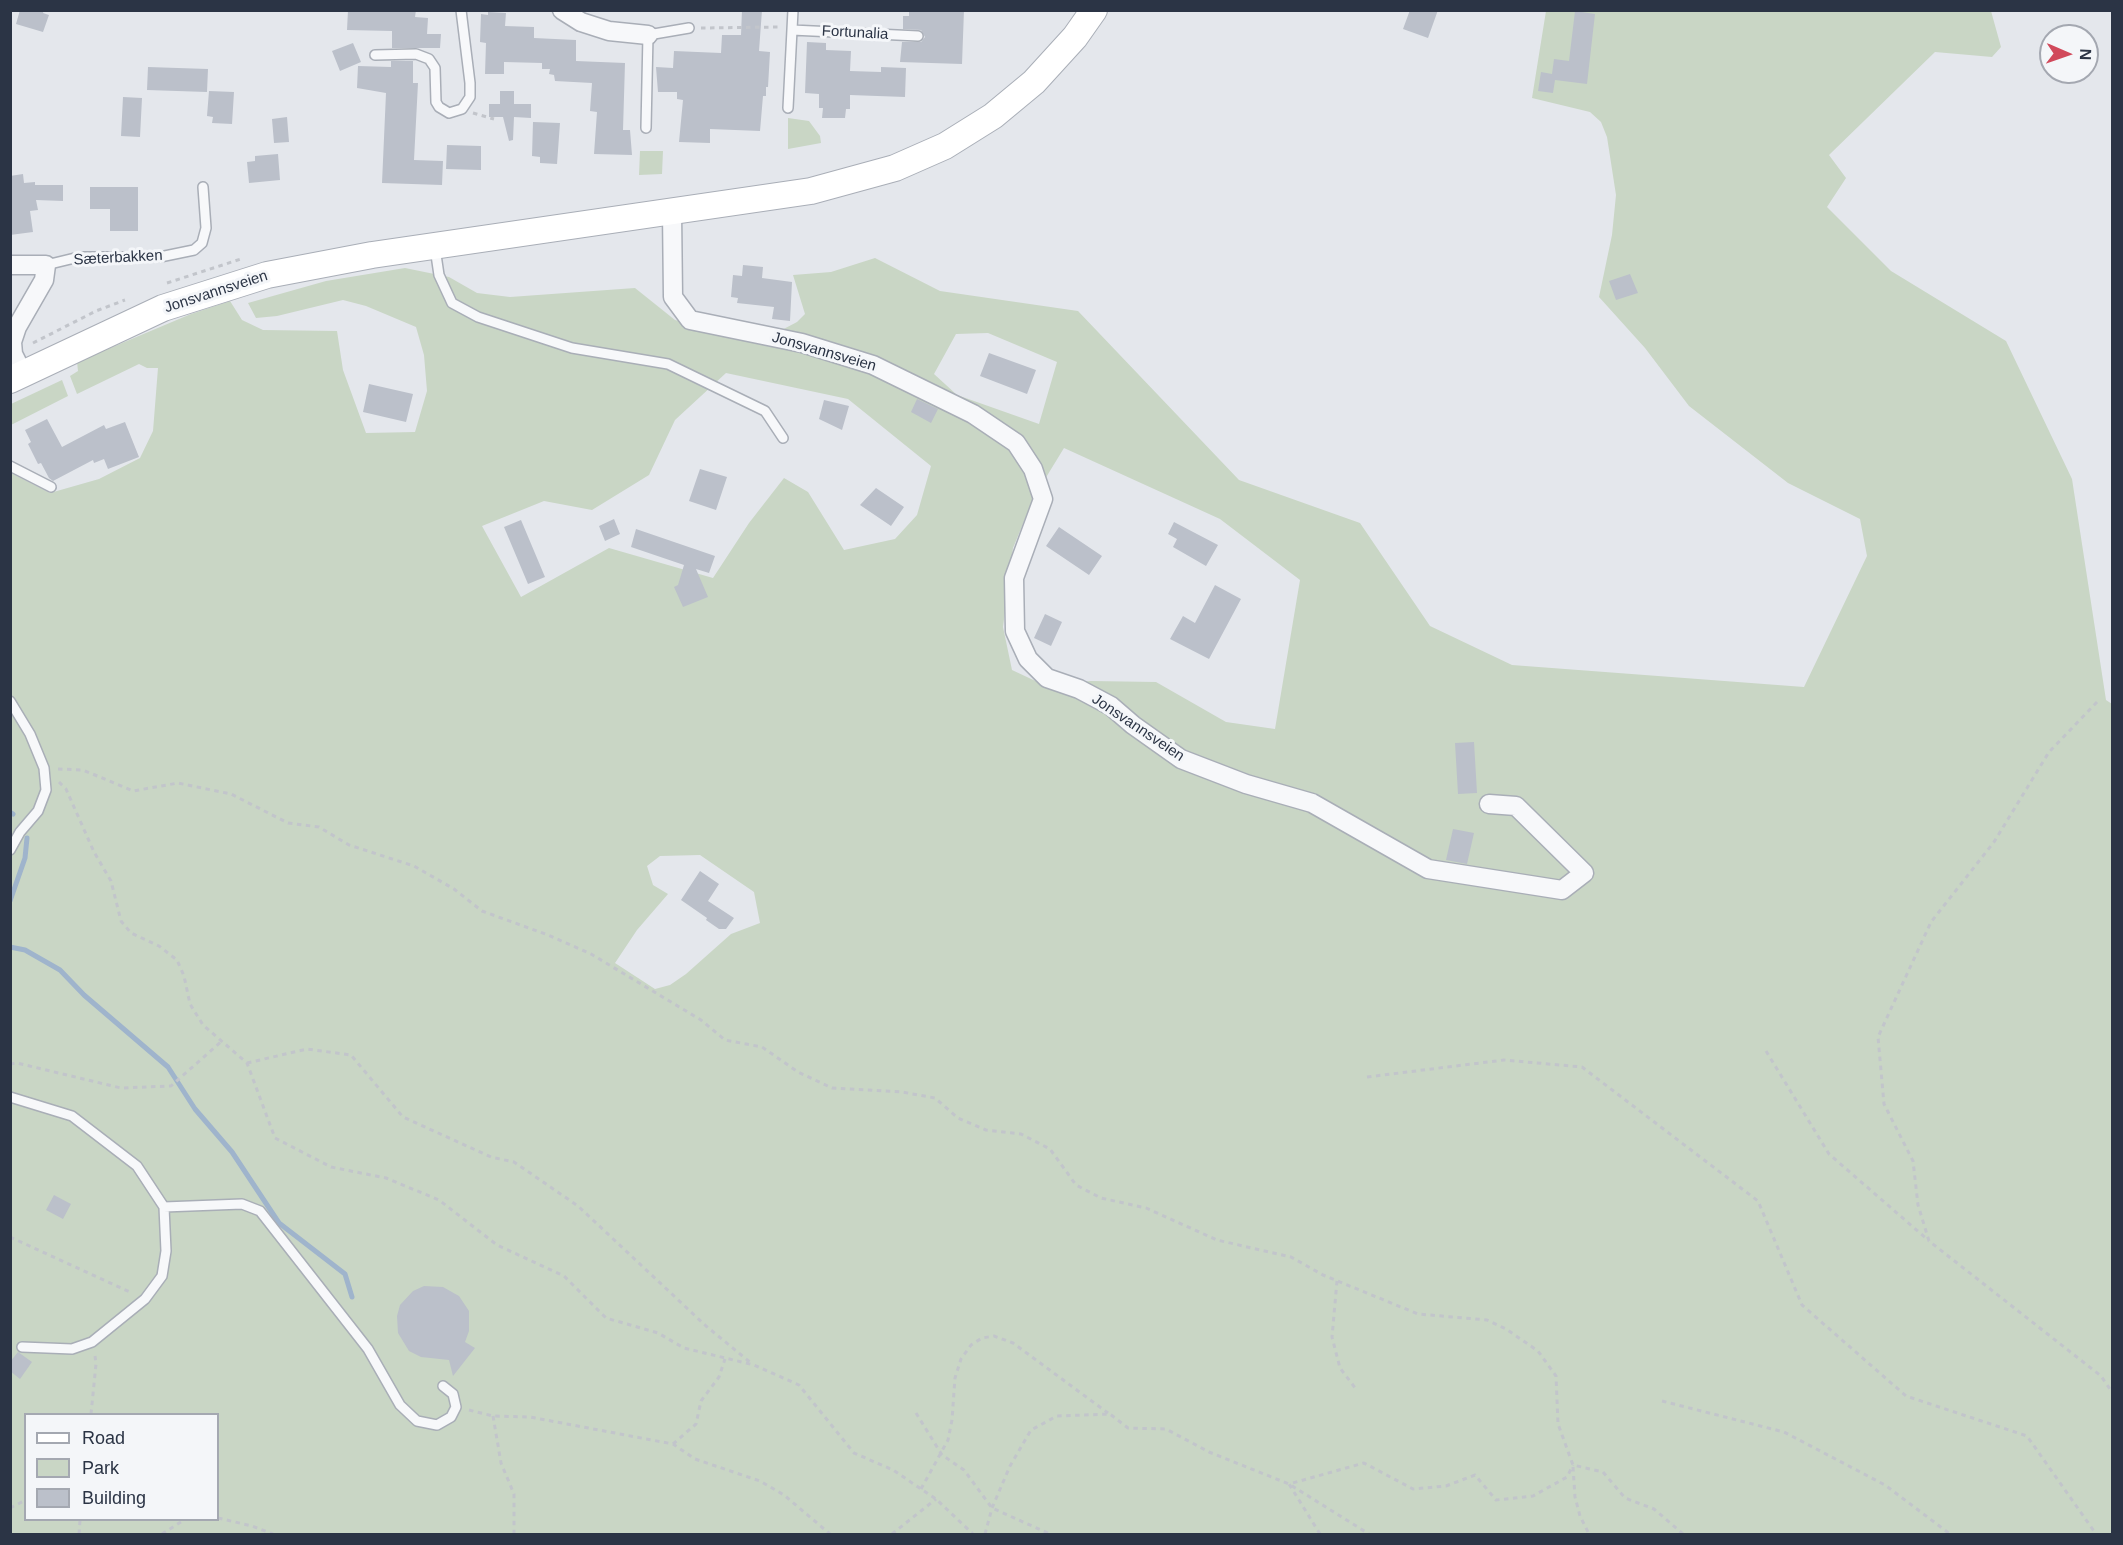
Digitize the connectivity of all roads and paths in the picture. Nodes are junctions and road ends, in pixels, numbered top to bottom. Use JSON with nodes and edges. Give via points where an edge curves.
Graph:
{"nodes":[{"id":1,"x":461,"y":10,"type":"edge"},
{"id":2,"x":562,"y":10,"type":"edge"},
{"id":3,"x":793,"y":10,"type":"edge"},
{"id":4,"x":1094,"y":10,"type":"edge"},
{"id":5,"x":689,"y":28,"type":"joint"},
{"id":6,"x":792,"y":30,"type":"junction"},
{"id":7,"x":648,"y":34,"type":"junction"},
{"id":8,"x":918,"y":36,"type":"dead end"},
{"id":9,"x":375,"y":56,"type":"dead end"},
{"id":10,"x":788,"y":108,"type":"dead end"},
{"id":11,"x":462,"y":109,"type":"junction"},
{"id":12,"x":494,"y":119,"type":"dead end"},
{"id":13,"x":646,"y":128,"type":"dead end"},
{"id":14,"x":203,"y":187,"type":"dead end"},
{"id":15,"x":672,"y":213,"type":"junction"},
{"id":16,"x":435,"y":246,"type":"junction"},
{"id":17,"x":249,"y":257,"type":"dead end"},
{"id":18,"x":10,"y":265,"type":"edge"},
{"id":19,"x":46,"y":265,"type":"junction"},
{"id":20,"x":160,"y":286,"type":"dead end"},
{"id":21,"x":131,"y":297,"type":"dead end"},
{"id":22,"x":15,"y":369,"type":"edge"},
{"id":23,"x":783,"y":438,"type":"dead end"},
{"id":24,"x":10,"y":466,"type":"edge"},
{"id":25,"x":51,"y":487,"type":"dead end"},
{"id":26,"x":10,"y":700,"type":"edge"},
{"id":27,"x":2097,"y":702,"type":"dead end"},
{"id":28,"x":44,"y":768,"type":"junction"},
{"id":29,"x":1489,"y":804,"type":"dead end"},
{"id":30,"x":10,"y":850,"type":"edge"},
{"id":31,"x":223,"y":1040,"type":"junction"},
{"id":32,"x":1766,"y":1051,"type":"dead end"},
{"id":33,"x":10,"y":1062,"type":"edge"},
{"id":34,"x":247,"y":1063,"type":"junction"},
{"id":35,"x":1367,"y":1077,"type":"dead end"},
{"id":36,"x":10,"y":1097,"type":"edge"},
{"id":37,"x":164,"y":1207,"type":"junction"},
{"id":38,"x":10,"y":1238,"type":"edge"},
{"id":39,"x":1929,"y":1241,"type":"junction"},
{"id":40,"x":1337,"y":1281,"type":"junction"},
{"id":41,"x":145,"y":1299,"type":"junction"},
{"id":42,"x":92,"y":1342,"type":"junction"},
{"id":43,"x":22,"y":1347,"type":"dead end"},
{"id":44,"x":725,"y":1358,"type":"junction"},
{"id":45,"x":754,"y":1365,"type":"junction"},
{"id":46,"x":443,"y":1386,"type":"dead end"},
{"id":47,"x":1356,"y":1389,"type":"dead end"},
{"id":48,"x":2112,"y":1392,"type":"edge"},
{"id":49,"x":1662,"y":1401,"type":"dead end"},
{"id":50,"x":456,"y":1407,"type":"junction"},
{"id":51,"x":91,"y":1413,"type":"edge"},
{"id":52,"x":916,"y":1413,"type":"dead end"},
{"id":53,"x":1110,"y":1414,"type":"junction"},
{"id":54,"x":493,"y":1416,"type":"junction"},
{"id":55,"x":673,"y":1444,"type":"junction"},
{"id":56,"x":942,"y":1455,"type":"junction"},
{"id":57,"x":1573,"y":1465,"type":"junction"},
{"id":58,"x":1289,"y":1484,"type":"junction"},
{"id":59,"x":921,"y":1489,"type":"junction"},
{"id":60,"x":936,"y":1499,"type":"junction"},
{"id":61,"x":24,"y":1501,"type":"edge"},
{"id":62,"x":10,"y":1508,"type":"edge"},
{"id":63,"x":992,"y":1508,"type":"junction"},
{"id":64,"x":219,"y":1518,"type":"edge"},
{"id":65,"x":182,"y":1521,"type":"edge"},
{"id":66,"x":162,"y":1534,"type":"edge"},
{"id":67,"x":273,"y":1534,"type":"edge"},
{"id":68,"x":514,"y":1534,"type":"edge"},
{"id":69,"x":830,"y":1534,"type":"edge"},
{"id":70,"x":892,"y":1534,"type":"edge"},
{"id":71,"x":973,"y":1534,"type":"edge"},
{"id":72,"x":985,"y":1534,"type":"edge"},
{"id":73,"x":1050,"y":1534,"type":"edge"},
{"id":74,"x":1320,"y":1534,"type":"edge"},
{"id":75,"x":1370,"y":1534,"type":"edge"},
{"id":76,"x":1589,"y":1534,"type":"edge"},
{"id":77,"x":1683,"y":1534,"type":"edge"},
{"id":78,"x":1950,"y":1534,"type":"edge"},
{"id":79,"x":2096,"y":1534,"type":"edge"}],
"edges":[{"from":1,"to":11,"type":"lane","via":[[471,83],[470,97]]},
{"from":2,"to":7,"type":"street","via":[[609,32]]},
{"from":3,"to":6,"type":"lane"},
{"from":4,"to":15,"type":"main road","name":"Jonsvannsveien","via":[[1034,82],[975,128],[924,156],[842,184]]},
{"from":5,"to":6,"type":"path"},
{"from":5,"to":7,"type":"lane"},
{"from":6,"to":8,"type":"lane","name":"Fortunalia"},
{"from":6,"to":10,"type":"lane"},
{"from":7,"to":13,"type":"lane"},
{"from":9,"to":11,"type":"lane","via":[[416,54],[429,59],[435,68],[439,107],[448,113]]},
{"from":11,"to":12,"type":"path"},
{"from":14,"to":19,"type":"lane","name":"Sæterbakken","via":[[206,228],[202,243],[194,250],[160,257],[79,257]]},
{"from":15,"to":16,"type":"main road","name":"Jonsvannsveien"},
{"from":15,"to":29,"type":"street","name":"Jonsvannsveien","via":[[673,297],[690,320],[802,343],[873,365],[973,414],[1016,443],[1034,469],[1043,499],[1014,578],[1015,631],[1028,659],[1047,678],[1111,706],[1180,759],[1312,803],[1428,869],[1562,890],[1584,873],[1516,806]]},
{"from":16,"to":22,"type":"main road","name":"Jonsvannsveien","via":[[300,268],[234,284],[163,308]]},
{"from":16,"to":23,"type":"lane","via":[[439,275],[452,303],[478,317],[572,348],[668,364],[765,411]]},
{"from":17,"to":20,"type":"path"},
{"from":18,"to":19,"type":"street","name":"Sæterbakken"},
{"from":19,"to":22,"type":"street","via":[[44,280],[12,342]]},
{"from":21,"to":22,"type":"path","via":[[96,311]]},
{"from":24,"to":25,"type":"lane"},
{"from":26,"to":28,"type":"lane"},
{"from":27,"to":39,"type":"path","via":[[2049,752],[1994,842],[1931,922],[1878,1037],[1884,1104],[1913,1161],[1918,1205]]},
{"from":28,"to":30,"type":"lane","via":[[46,790],[38,811]]},
{"from":28,"to":31,"type":"path","via":[[66,789],[111,881],[121,921],[131,933],[159,945],[177,960],[190,1004],[203,1025]]},
{"from":28,"to":40,"type":"path","via":[[82,770],[134,791],[178,783],[231,794],[288,823],[319,827],[349,845],[414,866],[482,911],[591,954],[701,1020],[725,1040],[762,1047],[798,1072],[832,1088],[935,1098],[958,1118],[986,1130],[1021,1134],[1050,1149],[1076,1185],[1101,1198],[1146,1208],[1217,1240],[1291,1257]]},
{"from":31,"to":33,"type":"path","via":[[171,1086],[121,1088]]},
{"from":31,"to":34,"type":"path"},
{"from":32,"to":39,"type":"path","via":[[1829,1154]]},
{"from":34,"to":44,"type":"path","via":[[275,1138],[331,1167],[386,1178],[439,1200],[497,1245],[564,1276],[606,1318],[658,1333],[684,1348]]},
{"from":34,"to":45,"type":"path","via":[[307,1049],[351,1054],[403,1117],[491,1157],[514,1162],[578,1206],[706,1326]]},
{"from":35,"to":79,"type":"path","via":[[1503,1060],[1582,1067],[1758,1201],[1802,1305],[1906,1396],[2027,1436]]},
{"from":36,"to":37,"type":"lane","via":[[72,1116],[136,1166]]},
{"from":37,"to":41,"type":"lane","via":[[166,1251],[162,1276]]},
{"from":37,"to":50,"type":"lane","via":[[242,1204],[260,1211],[368,1349],[400,1405],[417,1421],[437,1425],[451,1417]]},
{"from":38,"to":41,"type":"path"},
{"from":39,"to":48,"type":"path","via":[[2101,1376]]},
{"from":40,"to":47,"type":"path","via":[[1332,1337],[1340,1368]]},
{"from":40,"to":57,"type":"path","via":[[1418,1314],[1487,1320],[1538,1351],[1556,1376],[1558,1424]]},
{"from":41,"to":42,"type":"lane"},
{"from":42,"to":43,"type":"lane","via":[[72,1349]]},
{"from":42,"to":51,"type":"path","via":[[96,1364]]},
{"from":44,"to":45,"type":"path"},
{"from":44,"to":55,"type":"path","via":[[719,1377],[701,1401],[696,1424]]},
{"from":45,"to":59,"type":"path","via":[[799,1385],[855,1453],[893,1470]]},
{"from":46,"to":50,"type":"lane","via":[[453,1394]]},
{"from":49,"to":78,"type":"path","via":[[1784,1432],[1885,1485]]},
{"from":50,"to":54,"type":"path"},
{"from":52,"to":56,"type":"path"},
{"from":53,"to":56,"type":"path","via":[[1012,1343],[994,1336],[982,1338],[961,1359]]},
{"from":53,"to":58,"type":"path","via":[[1128,1428],[1166,1429],[1209,1452]]},
{"from":53,"to":63,"type":"path","via":[[1058,1416],[1031,1430]]},
{"from":54,"to":55,"type":"path","via":[[530,1417]]},
{"from":54,"to":68,"type":"path","via":[[501,1463],[514,1494]]},
{"from":55,"to":69,"type":"path","via":[[695,1459],[760,1481],[784,1495]]},
{"from":56,"to":59,"type":"path"},
{"from":56,"to":63,"type":"path","via":[[964,1470]]},
{"from":57,"to":58,"type":"path","via":[[1567,1477],[1533,1496],[1496,1500],[1475,1475],[1446,1485],[1413,1489],[1364,1462]]},
{"from":57,"to":76,"type":"path","via":[[1575,1497]]},
{"from":57,"to":77,"type":"path","via":[[1603,1472],[1625,1498],[1654,1509]]},
{"from":58,"to":74,"type":"path"},
{"from":58,"to":75,"type":"path"},
{"from":59,"to":60,"type":"path"},
{"from":60,"to":70,"type":"path"},
{"from":60,"to":71,"type":"path"},
{"from":61,"to":62,"type":"path"},
{"from":63,"to":72,"type":"path"},
{"from":63,"to":73,"type":"path"},
{"from":64,"to":67,"type":"path"},
{"from":65,"to":66,"type":"path"}]}
